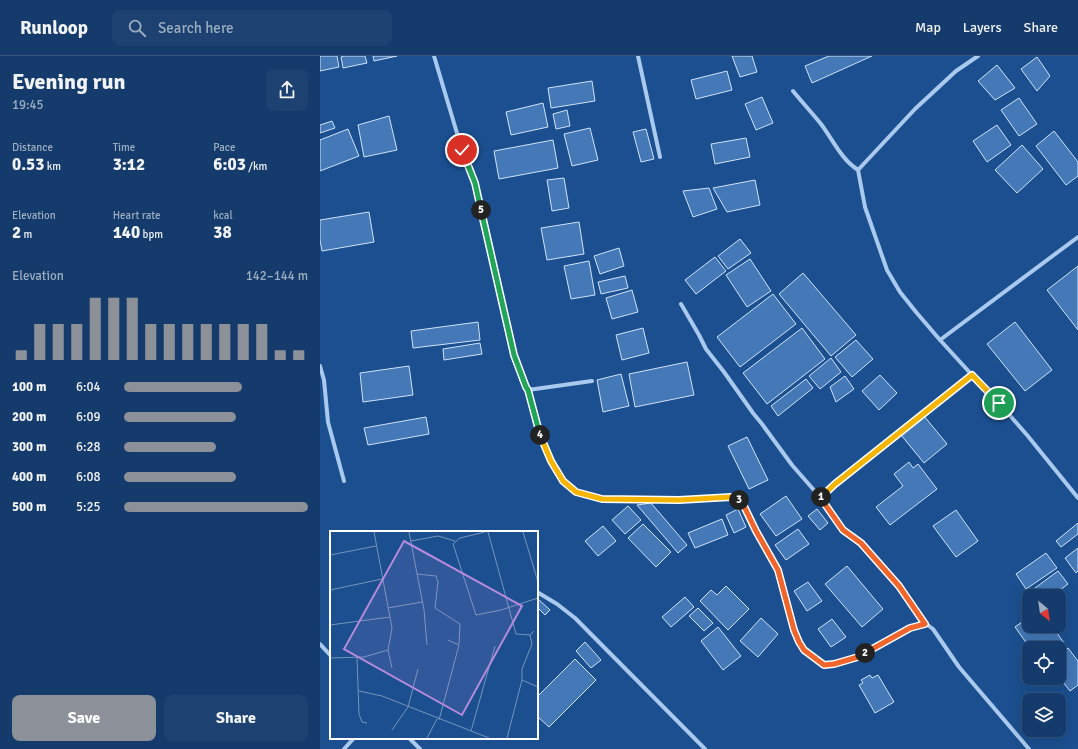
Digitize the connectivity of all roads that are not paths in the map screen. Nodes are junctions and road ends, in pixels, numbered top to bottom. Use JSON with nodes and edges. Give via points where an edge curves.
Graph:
{"nodes":[{"id":1,"x":434,"y":56,"type":"edge"},
{"id":2,"x":638,"y":56,"type":"edge"},
{"id":3,"x":978,"y":56,"type":"edge"},
{"id":4,"x":793,"y":91,"type":"dead end"},
{"id":5,"x":660,"y":157,"type":"dead end"},
{"id":6,"x":858,"y":170,"type":"junction"},
{"id":7,"x":1078,"y":237,"type":"edge"},
{"id":8,"x":681,"y":304,"type":"dead end"},
{"id":9,"x":940,"y":340,"type":"junction"},
{"id":10,"x":320,"y":366,"type":"edge"},
{"id":11,"x":972,"y":375,"type":"junction"},
{"id":12,"x":592,"y":381,"type":"dead end"},
{"id":13,"x":528,"y":390,"type":"junction"},
{"id":14,"x":344,"y":481,"type":"dead end"},
{"id":15,"x":820,"y":497,"type":"junction"},
{"id":16,"x":1078,"y":498,"type":"edge"},
{"id":17,"x":538,"y":593,"type":"edge"},
{"id":18,"x":925,"y":624,"type":"junction"},
{"id":19,"x":320,"y":644,"type":"edge"},
{"id":20,"x":330,"y":655,"type":"edge"},
{"id":21,"x":353,"y":739,"type":"edge"},
{"id":22,"x":409,"y":739,"type":"edge"},
{"id":23,"x":344,"y":749,"type":"edge"},
{"id":24,"x":420,"y":749,"type":"edge"},
{"id":25,"x":705,"y":749,"type":"edge"},
{"id":26,"x":1029,"y":749,"type":"edge"}],
"edges":[{"from":1,"to":13,"type":"street","via":[[462,150],[475,183],[514,355]]},
{"from":2,"to":5,"type":"street"},
{"from":3,"to":6,"type":"street","via":[[956,70],[914,109]]},
{"from":4,"to":6,"type":"street","via":[[845,159]]},
{"from":6,"to":9,"type":"street","via":[[865,207],[887,270],[900,292]]},
{"from":7,"to":9,"type":"street"},
{"from":8,"to":15,"type":"street","via":[[706,350],[792,465]]},
{"from":9,"to":11,"type":"street"},
{"from":10,"to":14,"type":"street","via":[[328,422]]},
{"from":11,"to":15,"type":"street"},
{"from":11,"to":16,"type":"street","via":[[1028,435]]},
{"from":12,"to":13,"type":"street"},
{"from":13,"to":18,"type":"street","via":[[538,432],[551,461],[563,481],[576,492],[602,499],[679,500],[731,497],[742,502],[778,570],[799,642],[804,650],[824,665],[858,657],[910,628]]},
{"from":15,"to":18,"type":"street","via":[[843,530],[861,543],[899,586]]},
{"from":17,"to":25,"type":"street","via":[[576,618]]},
{"from":18,"to":26,"type":"street","via":[[933,629],[959,667]]},
{"from":19,"to":20,"type":"street"},
{"from":21,"to":23,"type":"street"},
{"from":22,"to":24,"type":"street"}]}
